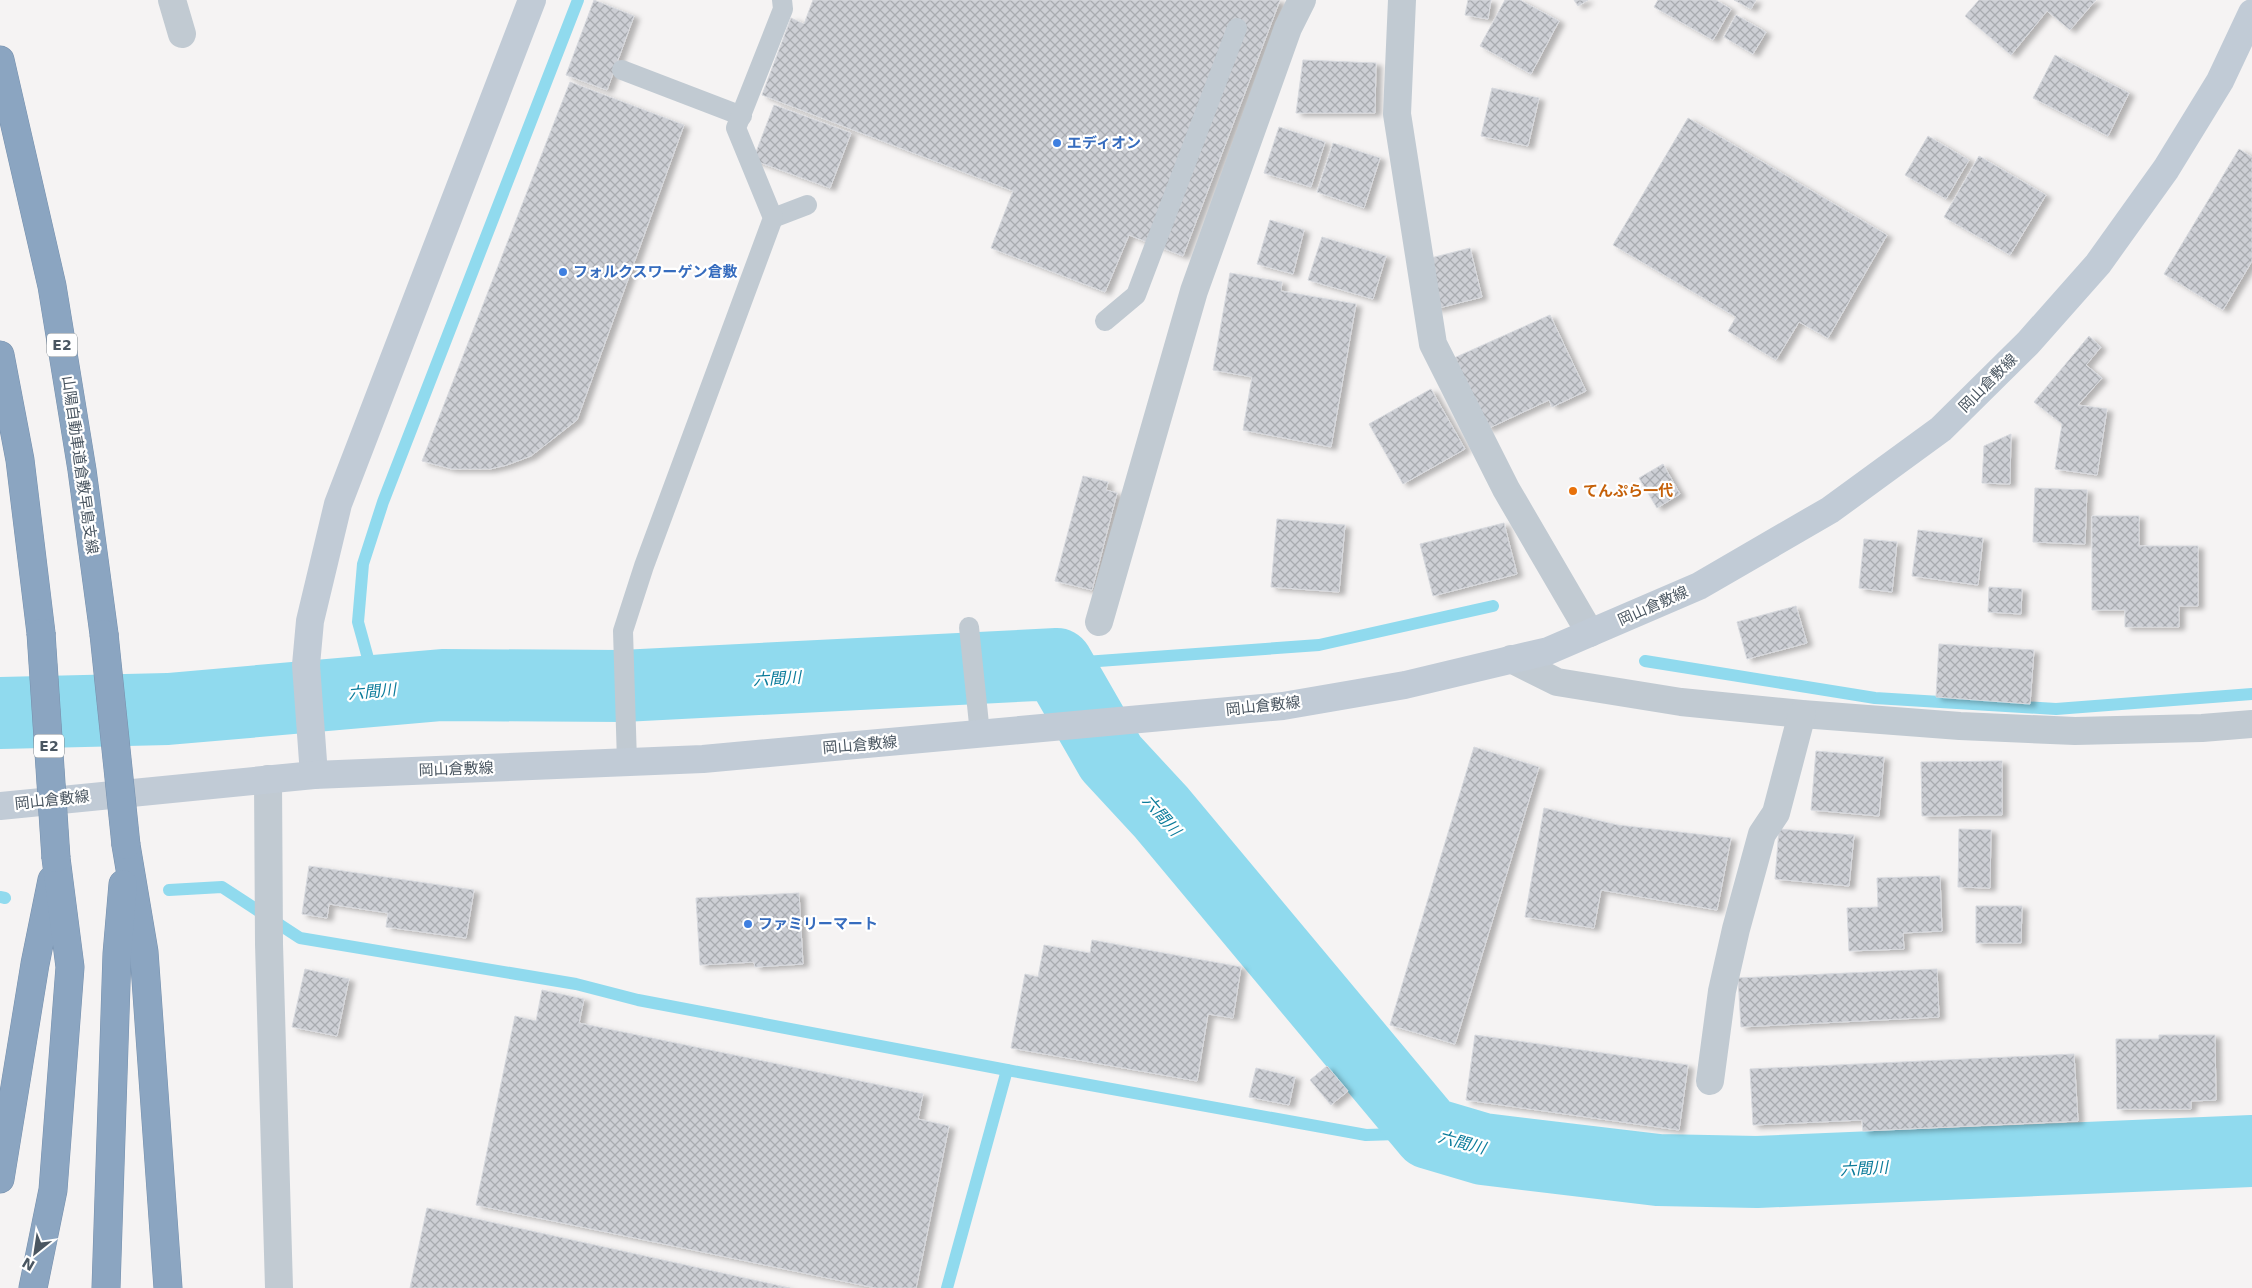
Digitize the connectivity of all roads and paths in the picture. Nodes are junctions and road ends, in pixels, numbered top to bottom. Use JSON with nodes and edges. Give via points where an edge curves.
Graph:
{"nodes":[{"id":1,"x":172,"y":0,"type":"edge"},
{"id":2,"x":532,"y":0,"type":"edge"},
{"id":3,"x":782,"y":0,"type":"edge"},
{"id":4,"x":1302,"y":0,"type":"edge"},
{"id":5,"x":1402,"y":0,"type":"edge"},
{"id":6,"x":2252,"y":13,"type":"edge"},
{"id":7,"x":1237,"y":28,"type":"dead end"},
{"id":8,"x":182,"y":34,"type":"dead end"},
{"id":9,"x":0,"y":60,"type":"edge"},
{"id":10,"x":622,"y":70,"type":"dead end"},
{"id":11,"x":742,"y":116,"type":"junction"},
{"id":12,"x":807,"y":205,"type":"dead end"},
{"id":13,"x":773,"y":218,"type":"junction"},
{"id":14,"x":1105,"y":321,"type":"dead end"},
{"id":15,"x":0,"y":355,"type":"edge"},
{"id":16,"x":1099,"y":622,"type":"dead end"},
{"id":17,"x":970,"y":627,"type":"dead end"},
{"id":18,"x":1590,"y":633,"type":"junction"},
{"id":19,"x":1511,"y":659,"type":"junction"},
{"id":20,"x":1802,"y":714,"type":"junction"},
{"id":21,"x":2252,"y":724,"type":"edge"},
{"id":22,"x":980,"y":734,"type":"junction"},
{"id":23,"x":627,"y":762,"type":"junction"},
{"id":24,"x":314,"y":775,"type":"junction"},
{"id":25,"x":268,"y":778,"type":"junction"},
{"id":26,"x":0,"y":806,"type":"edge"},
{"id":27,"x":126,"y":845,"type":"junction"},
{"id":28,"x":56,"y":858,"type":"junction"},
{"id":29,"x":1710,"y":1081,"type":"dead end"},
{"id":30,"x":0,"y":1179,"type":"edge"},
{"id":31,"x":32,"y":1288,"type":"edge"},
{"id":32,"x":106,"y":1288,"type":"edge"},
{"id":33,"x":168,"y":1288,"type":"edge"},
{"id":34,"x":279,"y":1288,"type":"edge"}],
"edges":[{"from":1,"to":8,"type":"street"},
{"from":2,"to":24,"type":"main road","via":[[338,504],[310,621],[306,665]]},
{"from":3,"to":11,"type":"lane","via":[[784,9]]},
{"from":4,"to":16,"type":"street","via":[[1288,28],[1194,291]]},
{"from":5,"to":18,"type":"street","via":[[1397,114],[1433,344],[1506,489]]},
{"from":6,"to":18,"type":"main road","name":"岡山倉敷線","via":[[2220,81],[2166,169],[2098,264],[2028,343],[1941,429],[1830,510],[1699,586]]},
{"from":7,"to":14,"type":"lane","via":[[1136,294]]},
{"from":9,"to":27,"type":"highway","name":"山陽自動車道倉敷早島支線","number":"E2","bridge":true,"via":[[52,286],[82,470],[104,634]]},
{"from":10,"to":11,"type":"lane"},
{"from":11,"to":13,"type":"lane","via":[[736,128]]},
{"from":12,"to":13,"type":"lane"},
{"from":13,"to":23,"type":"lane","via":[[623,631]]},
{"from":15,"to":28,"type":"highway","number":"E2","bridge":true,"via":[[20,460],[41,633]]},
{"from":17,"to":22,"type":"lane"},
{"from":18,"to":19,"type":"main road","name":"岡山倉敷線","via":[[1548,651]]},
{"from":19,"to":20,"type":"street","via":[[1557,682],[1682,702]]},
{"from":19,"to":22,"type":"main road","name":"岡山倉敷線","via":[[1405,686],[1282,706]]},
{"from":20,"to":21,"type":"street","via":[[2075,731]]},
{"from":20,"to":29,"type":"street","via":[[1776,813],[1762,834],[1736,929],[1722,990]]},
{"from":22,"to":23,"type":"main road","name":"岡山倉敷線","via":[[702,759]]},
{"from":23,"to":24,"type":"main road","name":"岡山倉敷線"},
{"from":24,"to":25,"type":"main road","name":"岡山倉敷線"},
{"from":25,"to":26,"type":"main road","name":"岡山倉敷線"},
{"from":25,"to":34,"type":"street"},
{"from":27,"to":32,"type":"highway","via":[[117,954]]},
{"from":27,"to":33,"type":"highway","via":[[144,952]]},
{"from":28,"to":30,"type":"highway"},
{"from":28,"to":31,"type":"highway","via":[[70,967],[53,1190]]}]}
